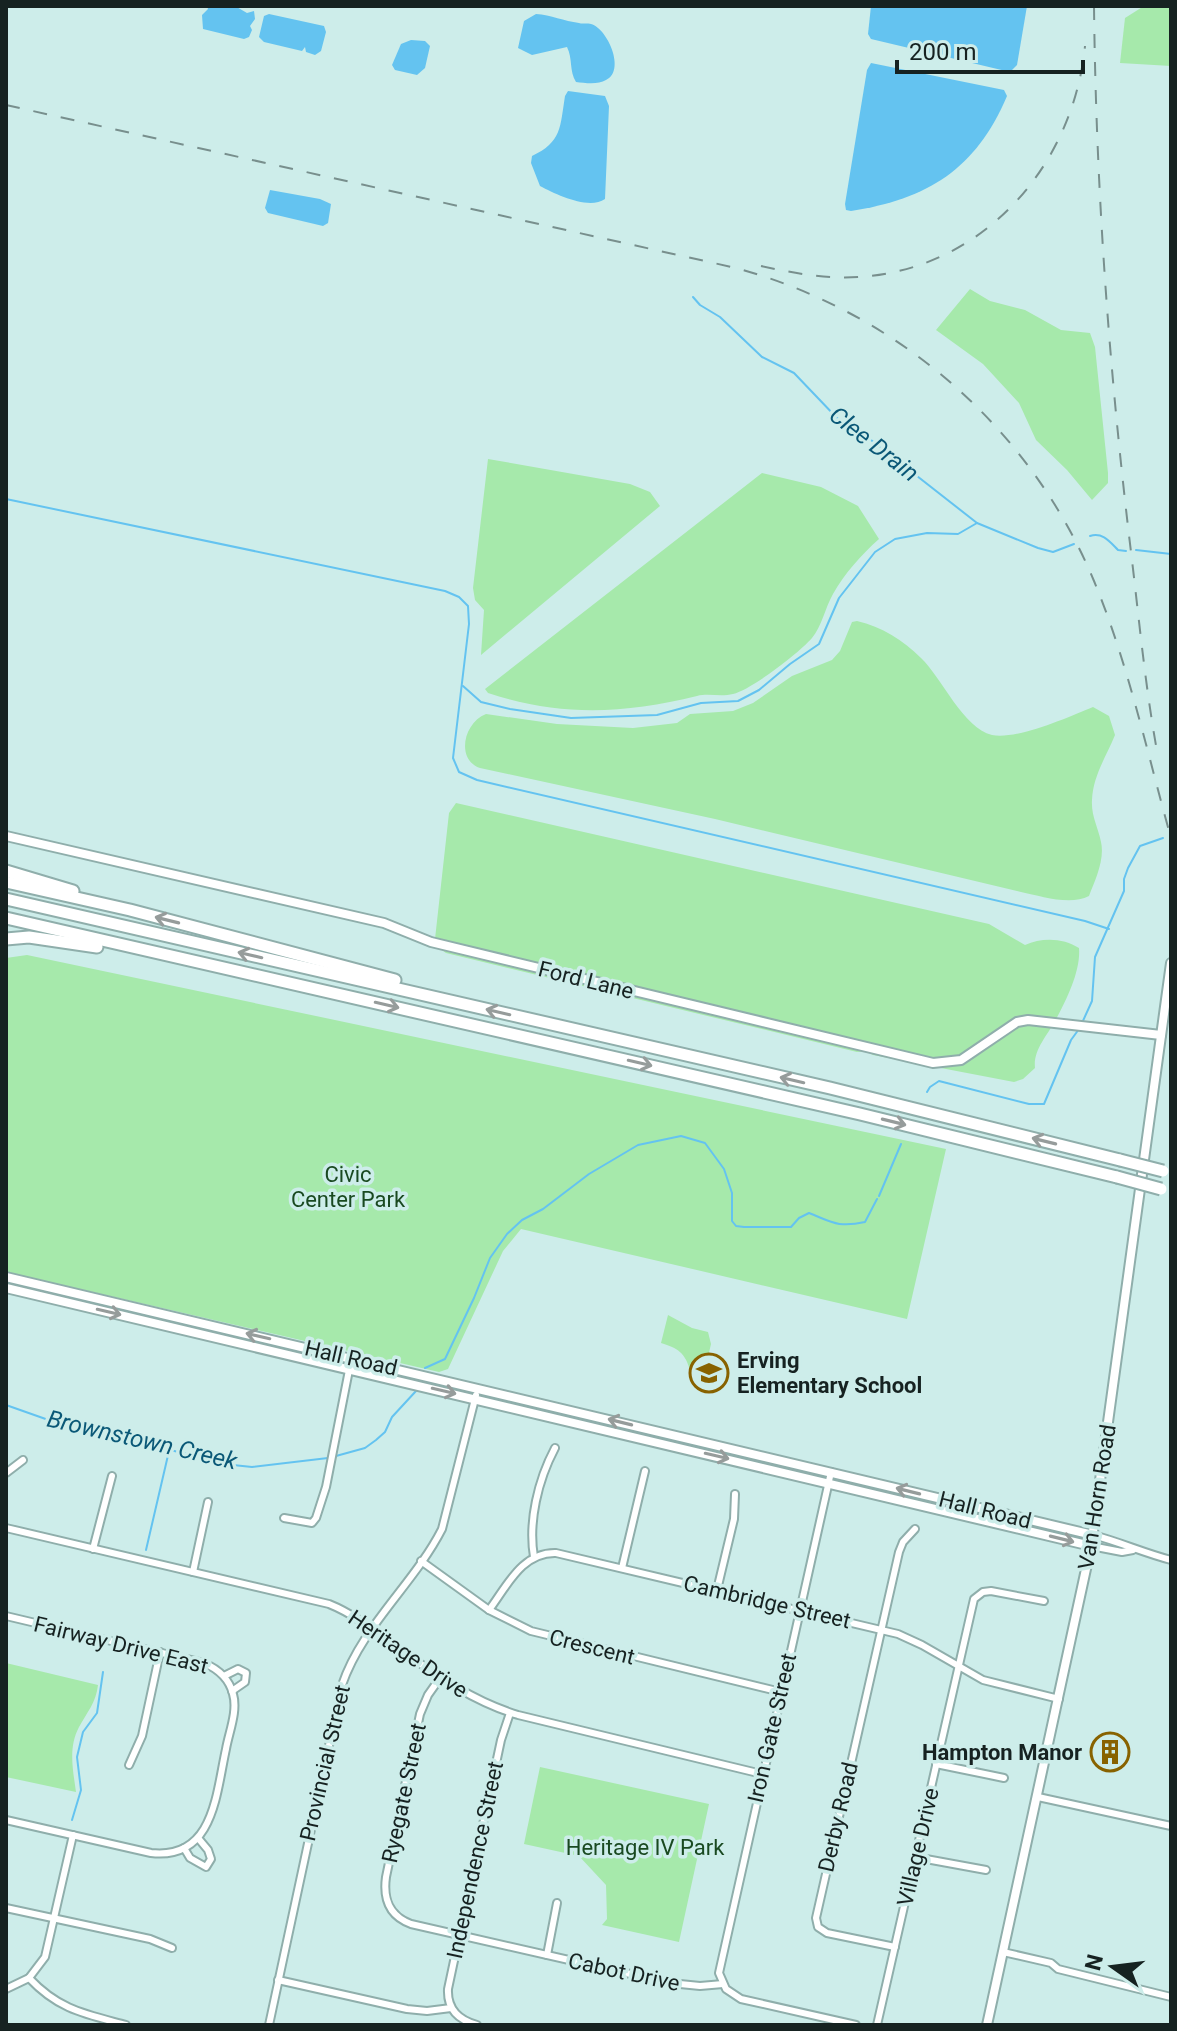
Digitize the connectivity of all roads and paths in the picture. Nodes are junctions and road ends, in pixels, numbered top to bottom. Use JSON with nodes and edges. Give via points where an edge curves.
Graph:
{"nodes":[{"id":1,"x":6,"y":836,"type":"edge"},
{"id":2,"x":6,"y":871,"type":"edge"},
{"id":3,"x":6,"y":882,"type":"edge"},
{"id":4,"x":6,"y":899,"type":"edge"},
{"id":5,"x":130,"y":910,"type":"junction"},
{"id":6,"x":6,"y":918,"type":"edge"},
{"id":7,"x":6,"y":939,"type":"edge"},
{"id":8,"x":168,"y":956,"type":"junction"},
{"id":9,"x":1171,"y":963,"type":"edge"},
{"id":10,"x":436,"y":997,"type":"junction"},
{"id":11,"x":1161,"y":1035,"type":"junction"},
{"id":12,"x":1167,"y":1172,"type":"edge"},
{"id":13,"x":1166,"y":1190,"type":"edge"},
{"id":14,"x":6,"y":1277,"type":"edge"},
{"id":15,"x":6,"y":1288,"type":"edge"},
{"id":16,"x":75,"y":1293,"type":"junction"},
{"id":17,"x":72,"y":1303,"type":"junction"},
{"id":18,"x":352,"y":1358,"type":"junction"},
{"id":19,"x":350,"y":1368,"type":"junction"},
{"id":20,"x":478,"y":1388,"type":"junction"},
{"id":21,"x":475,"y":1398,"type":"junction"},
{"id":22,"x":696,"y":1440,"type":"junction"},
{"id":23,"x":555,"y":1448,"type":"dead end"},
{"id":24,"x":693,"y":1450,"type":"junction"},
{"id":25,"x":23,"y":1460,"type":"dead end"},
{"id":26,"x":645,"y":1471,"type":"dead end"},
{"id":27,"x":831,"y":1472,"type":"junction"},
{"id":28,"x":6,"y":1473,"type":"edge"},
{"id":29,"x":112,"y":1476,"type":"dead end"},
{"id":30,"x":828,"y":1483,"type":"junction"},
{"id":31,"x":882,"y":1485,"type":"junction"},
{"id":32,"x":735,"y":1494,"type":"dead end"},
{"id":33,"x":879,"y":1495,"type":"junction"},
{"id":34,"x":208,"y":1502,"type":"dead end"},
{"id":35,"x":284,"y":1518,"type":"dead end"},
{"id":36,"x":6,"y":1528,"type":"edge"},
{"id":37,"x":915,"y":1529,"type":"dead end"},
{"id":38,"x":1093,"y":1535,"type":"junction"},
{"id":39,"x":1091,"y":1546,"type":"junction"},
{"id":40,"x":93,"y":1549,"type":"junction"},
{"id":41,"x":1133,"y":1550,"type":"junction"},
{"id":42,"x":534,"y":1557,"type":"junction"},
{"id":43,"x":1171,"y":1560,"type":"edge"},
{"id":44,"x":421,"y":1561,"type":"junction"},
{"id":45,"x":622,"y":1568,"type":"junction"},
{"id":46,"x":193,"y":1572,"type":"junction"},
{"id":47,"x":717,"y":1590,"type":"junction"},
{"id":48,"x":1044,"y":1601,"type":"dead end"},
{"id":49,"x":489,"y":1610,"type":"junction"},
{"id":50,"x":799,"y":1610,"type":"junction"},
{"id":51,"x":6,"y":1616,"type":"edge"},
{"id":52,"x":372,"y":1629,"type":"junction"},
{"id":53,"x":881,"y":1630,"type":"junction"},
{"id":54,"x":160,"y":1652,"type":"junction"},
{"id":55,"x":958,"y":1667,"type":"junction"},
{"id":56,"x":224,"y":1676,"type":"junction"},
{"id":57,"x":440,"y":1678,"type":"junction"},
{"id":58,"x":231,"y":1687,"type":"junction"},
{"id":59,"x":781,"y":1692,"type":"junction"},
{"id":60,"x":1059,"y":1699,"type":"junction"},
{"id":61,"x":510,"y":1713,"type":"junction"},
{"id":62,"x":936,"y":1764,"type":"junction"},
{"id":63,"x":129,"y":1765,"type":"dead end"},
{"id":64,"x":762,"y":1774,"type":"junction"},
{"id":65,"x":1004,"y":1778,"type":"dead end"},
{"id":66,"x":1038,"y":1797,"type":"junction"},
{"id":67,"x":6,"y":1820,"type":"edge"},
{"id":68,"x":1171,"y":1826,"type":"edge"},
{"id":69,"x":73,"y":1835,"type":"junction"},
{"id":70,"x":198,"y":1838,"type":"junction"},
{"id":71,"x":184,"y":1848,"type":"junction"},
{"id":72,"x":915,"y":1857,"type":"junction"},
{"id":73,"x":986,"y":1870,"type":"dead end"},
{"id":74,"x":557,"y":1903,"type":"dead end"},
{"id":75,"x":6,"y":1908,"type":"edge"},
{"id":76,"x":391,"y":1911,"type":"joint"},
{"id":77,"x":55,"y":1919,"type":"junction"},
{"id":78,"x":459,"y":1935,"type":"junction"},
{"id":79,"x":895,"y":1947,"type":"junction"},
{"id":80,"x":172,"y":1948,"type":"dead end"},
{"id":81,"x":1003,"y":1952,"type":"junction"},
{"id":82,"x":547,"y":1955,"type":"junction"},
{"id":83,"x":29,"y":1978,"type":"junction"},
{"id":84,"x":278,"y":1980,"type":"junction"},
{"id":85,"x":723,"y":1984,"type":"junction"},
{"id":86,"x":6,"y":1989,"type":"edge"},
{"id":87,"x":1171,"y":1997,"type":"edge"},
{"id":88,"x":451,"y":2008,"type":"junction"},
{"id":89,"x":126,"y":2025,"type":"edge"},
{"id":90,"x":269,"y":2025,"type":"edge"},
{"id":91,"x":477,"y":2025,"type":"edge"},
{"id":92,"x":856,"y":2025,"type":"edge"},
{"id":93,"x":877,"y":2025,"type":"edge"},
{"id":94,"x":987,"y":2025,"type":"edge"}],
"edges":[{"from":1,"to":11,"type":"street","name":"Ford Lane","via":[[384,923],[431,942],[933,1063],[961,1060],[1017,1022]]},
{"from":2,"to":5,"type":"highway"},
{"from":3,"to":5,"type":"highway"},
{"from":10,"to":4,"type":"highway","one_way":true},
{"from":10,"to":5,"type":"highway","one_way":true,"via":[[403,983]]},
{"from":6,"to":8,"type":"highway"},
{"from":7,"to":8,"type":"highway","via":[[29,937]]},
{"from":8,"to":13,"type":"highway","one_way":true,"bridge":true,"via":[[860,1114]]},
{"from":9,"to":11,"type":"street","name":"Van Horn Road"},
{"from":12,"to":10,"type":"highway","one_way":true,"bridge":true},
{"from":11,"to":38,"type":"street","name":"Van Horn Road"},
{"from":14,"to":16,"type":"street","name":"Hall Road"},
{"from":15,"to":17,"type":"street","name":"Hall Road"},
{"from":16,"to":17,"type":"street"},
{"from":18,"to":16,"type":"street","name":"Hall Road","one_way":true},
{"from":17,"to":19,"type":"street","name":"Hall Road","one_way":true},
{"from":18,"to":19,"type":"street"},
{"from":18,"to":20,"type":"street","name":"Hall Road"},
{"from":19,"to":21,"type":"street","name":"Hall Road","one_way":true},
{"from":19,"to":35,"type":"street","via":[[316,1518],[312,1523]]},
{"from":20,"to":21,"type":"street","name":"Provincial Street"},
{"from":22,"to":20,"type":"street","name":"Hall Road","one_way":true},
{"from":21,"to":24,"type":"street","name":"Hall Road"},
{"from":21,"to":44,"type":"street","name":"Provincial Street","via":[[446,1517]]},
{"from":22,"to":24,"type":"street"},
{"from":22,"to":27,"type":"street","name":"Hall Road"},
{"from":23,"to":42,"type":"street","via":[[532,1524]]},
{"from":24,"to":30,"type":"street","name":"Hall Road","one_way":true},
{"from":25,"to":28,"type":"street"},
{"from":26,"to":45,"type":"street"},
{"from":27,"to":30,"type":"street","name":"Iron Gate Street"},
{"from":27,"to":31,"type":"street","name":"Hall Road"},
{"from":29,"to":40,"type":"street"},
{"from":30,"to":33,"type":"street","name":"Hall Road"},
{"from":30,"to":50,"type":"street","name":"Iron Gate Street"},
{"from":31,"to":33,"type":"street"},
{"from":38,"to":31,"type":"street","name":"Hall Road","one_way":true},
{"from":32,"to":47,"type":"street"},
{"from":33,"to":39,"type":"street","name":"Hall Road","one_way":true},
{"from":34,"to":46,"type":"street"},
{"from":36,"to":40,"type":"street","name":"Heritage Drive"},
{"from":37,"to":53,"type":"street","name":"Derby Road","via":[[899,1552]]},
{"from":38,"to":39,"type":"street","name":"Van Horn Road"},
{"from":38,"to":41,"type":"street","name":"Hall Road"},
{"from":39,"to":41,"type":"street","name":"Hall Road"},
{"from":39,"to":60,"type":"street","name":"Van Horn Road"},
{"from":40,"to":46,"type":"street","name":"Heritage Drive"},
{"from":41,"to":43,"type":"street","name":"Hall Road"},
{"from":42,"to":45,"type":"street","name":"Cambridge Street","via":[[556,1553]]},
{"from":42,"to":49,"type":"street"},
{"from":44,"to":49,"type":"street","name":"Crescent"},
{"from":44,"to":52,"type":"street","name":"Provincial Street"},
{"from":45,"to":47,"type":"street","name":"Cambridge Street"},
{"from":46,"to":52,"type":"street","name":"Heritage Drive","via":[[329,1604]]},
{"from":47,"to":50,"type":"street","name":"Cambridge Street"},
{"from":48,"to":55,"type":"street","name":"Village Drive","via":[[983,1592],[974,1599]]},
{"from":49,"to":59,"type":"street","name":"Crescent","via":[[545,1636]]},
{"from":50,"to":53,"type":"street","name":"Cambridge Street"},
{"from":50,"to":59,"type":"street","name":"Iron Gate Street"},
{"from":51,"to":54,"type":"street","name":"Fairway Drive East"},
{"from":52,"to":57,"type":"street","name":"Heritage Drive"},
{"from":52,"to":84,"type":"street","name":"Provincial Street","via":[[342,1685]]},
{"from":53,"to":55,"type":"street","name":"Cambridge Street","via":[[912,1639]]},
{"from":53,"to":79,"type":"street","name":"Derby Road","via":[[816,1918],[827,1933]]},
{"from":54,"to":56,"type":"street","name":"Fairway Drive East","via":[[204,1663]]},
{"from":54,"to":63,"type":"street","via":[[142,1736]]},
{"from":55,"to":60,"type":"street","name":"Cambridge Street","via":[[990,1683]]},
{"from":55,"to":62,"type":"street","name":"Village Drive"},
{"from":56,"to":58,"type":"street","name":"Fairway Drive East"},
{"from":56,"to":58,"type":"street","via":[[238,1669],[246,1673],[245,1682]]},
{"from":57,"to":61,"type":"street","name":"Heritage Drive"},
{"from":57,"to":76,"type":"street","name":"Ryegate Street","via":[[420,1714],[384,1894]]},
{"from":58,"to":70,"type":"street","via":[[234,1709],[213,1811]]},
{"from":59,"to":64,"type":"street","name":"Iron Gate Street"},
{"from":60,"to":66,"type":"street","name":"Van Horn Road"},
{"from":61,"to":64,"type":"street","name":"Heritage Drive"},
{"from":61,"to":78,"type":"street","name":"Independence Street"},
{"from":62,"to":65,"type":"street"},
{"from":62,"to":72,"type":"street","name":"Village Drive"},
{"from":64,"to":85,"type":"street","name":"Iron Gate Street","via":[[719,1965]]},
{"from":66,"to":68,"type":"street"},
{"from":66,"to":81,"type":"street","name":"Van Horn Road"},
{"from":67,"to":69,"type":"street"},
{"from":69,"to":71,"type":"street","via":[[157,1853]]},
{"from":69,"to":77,"type":"street"},
{"from":70,"to":71,"type":"street"},
{"from":70,"to":71,"type":"street","via":[[211,1859],[206,1867]]},
{"from":72,"to":73,"type":"street"},
{"from":72,"to":79,"type":"street","name":"Village Drive"},
{"from":74,"to":82,"type":"street"},
{"from":75,"to":77,"type":"street"},
{"from":76,"to":78,"type":"street","name":"Cabot Drive","via":[[411,1924]]},
{"from":77,"to":80,"type":"street"},
{"from":77,"to":83,"type":"street","via":[[45,1957]]},
{"from":78,"to":82,"type":"street","name":"Cabot Drive"},
{"from":78,"to":88,"type":"street","name":"Independence Street","via":[[448,1989]]},
{"from":79,"to":93,"type":"street","name":"Village Drive"},
{"from":81,"to":87,"type":"street"},
{"from":81,"to":94,"type":"street","name":"Van Horn Road"},
{"from":82,"to":85,"type":"street","name":"Cabot Drive","via":[[679,1985]]},
{"from":83,"to":86,"type":"street"},
{"from":83,"to":89,"type":"street","via":[[66,2009]]},
{"from":84,"to":88,"type":"street","via":[[407,2009]]},
{"from":84,"to":90,"type":"street","name":"Provincial Street"},
{"from":85,"to":92,"type":"street","via":[[741,1999]]},
{"from":88,"to":91,"type":"street"}]}
